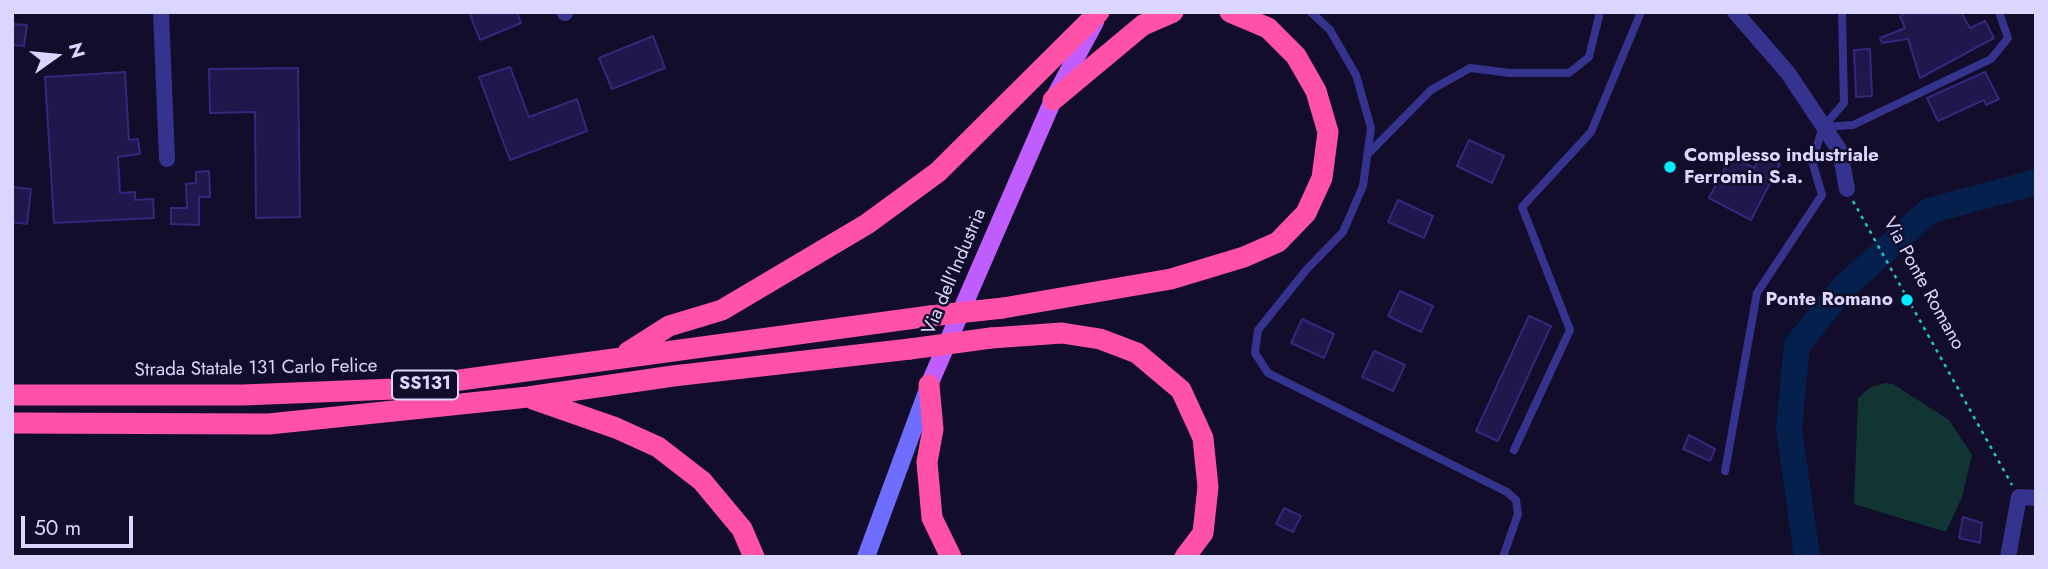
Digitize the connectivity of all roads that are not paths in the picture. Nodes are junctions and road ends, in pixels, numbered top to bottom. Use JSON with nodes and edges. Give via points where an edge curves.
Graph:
{"nodes":[{"id":1,"x":161,"y":12,"type":"edge"},
{"id":2,"x":1099,"y":12,"type":"edge"},
{"id":3,"x":1173,"y":12,"type":"edge"},
{"id":4,"x":1230,"y":12,"type":"edge"},
{"id":5,"x":1311,"y":12,"type":"edge"},
{"id":6,"x":1600,"y":12,"type":"edge"},
{"id":7,"x":1641,"y":12,"type":"edge"},
{"id":8,"x":1735,"y":12,"type":"edge"},
{"id":9,"x":1842,"y":12,"type":"edge"},
{"id":10,"x":1999,"y":12,"type":"edge"},
{"id":11,"x":1053,"y":100,"type":"junction"},
{"id":12,"x":1823,"y":127,"type":"junction"},
{"id":13,"x":1367,"y":155,"type":"junction"},
{"id":14,"x":167,"y":159,"type":"dead end"},
{"id":15,"x":1847,"y":189,"type":"road end"},
{"id":16,"x":624,"y":355,"type":"junction"},
{"id":17,"x":929,"y":385,"type":"junction"},
{"id":18,"x":12,"y":395,"type":"edge"},
{"id":19,"x":528,"y":397,"type":"junction"},
{"id":20,"x":12,"y":423,"type":"edge"},
{"id":21,"x":1514,"y":450,"type":"dead end"},
{"id":22,"x":1725,"y":471,"type":"dead end"},
{"id":23,"x":2036,"y":498,"type":"edge"},
{"id":24,"x":754,"y":557,"type":"edge"},
{"id":25,"x":866,"y":557,"type":"edge"},
{"id":26,"x":951,"y":557,"type":"edge"},
{"id":27,"x":1185,"y":557,"type":"edge"},
{"id":28,"x":1503,"y":557,"type":"edge"},
{"id":29,"x":2008,"y":557,"type":"edge"}],
"edges":[{"from":1,"to":14,"type":"street"},
{"from":2,"to":11,"type":"main road","name":"Via dell'Industria"},
{"from":2,"to":16,"type":"highway","via":[[938,172],[867,224],[722,310],[669,326]]},
{"from":3,"to":11,"type":"highway","via":[[1143,25]]},
{"from":4,"to":16,"type":"highway","name":"Strada Statale 131 Carlo Felice","bridge":true,"via":[[1268,28],[1296,55],[1316,91],[1328,132],[1322,178],[1306,213],[1278,242],[1171,279],[1003,308]]},
{"from":5,"to":13,"type":"lane","via":[[1330,30],[1356,75],[1371,128]]},
{"from":6,"to":13,"type":"lane","via":[[1589,57],[1569,73],[1469,68],[1431,90]]},
{"from":7,"to":21,"type":"lane","via":[[1591,132],[1522,208],[1570,330]]},
{"from":8,"to":12,"type":"street","via":[[1788,73]]},
{"from":9,"to":12,"type":"lane","via":[[1844,103]]},
{"from":10,"to":12,"type":"lane","via":[[2008,38],[1991,60],[1853,125]]},
{"from":11,"to":17,"type":"main road","name":"Via dell'Industria"},
{"from":12,"to":15,"type":"street","via":[[1840,150]]},
{"from":12,"to":22,"type":"lane","via":[[1812,161],[1822,195],[1757,293]]},
{"from":13,"to":28,"type":"lane","via":[[1363,186],[1343,232],[1258,330],[1255,353],[1268,373],[1507,492],[1516,500],[1518,514]]},
{"from":16,"to":18,"type":"highway","name":"Strada Statale 131 Carlo Felice","number":"SS131","via":[[394,389],[243,395]]},
{"from":17,"to":25,"type":"main road","name":"Via dell'Industria"},
{"from":17,"to":26,"type":"highway","via":[[933,429],[927,462],[932,518]]},
{"from":19,"to":20,"type":"highway","number":"SS131","via":[[269,424]]},
{"from":19,"to":24,"type":"highway","via":[[658,447],[702,481],[741,529]]},
{"from":19,"to":27,"type":"highway","bridge":true,"via":[[991,338],[1062,332],[1100,340],[1137,353],[1181,390],[1203,438],[1209,487],[1203,533]]},
{"from":23,"to":29,"type":"street","via":[[2019,496]]}]}
